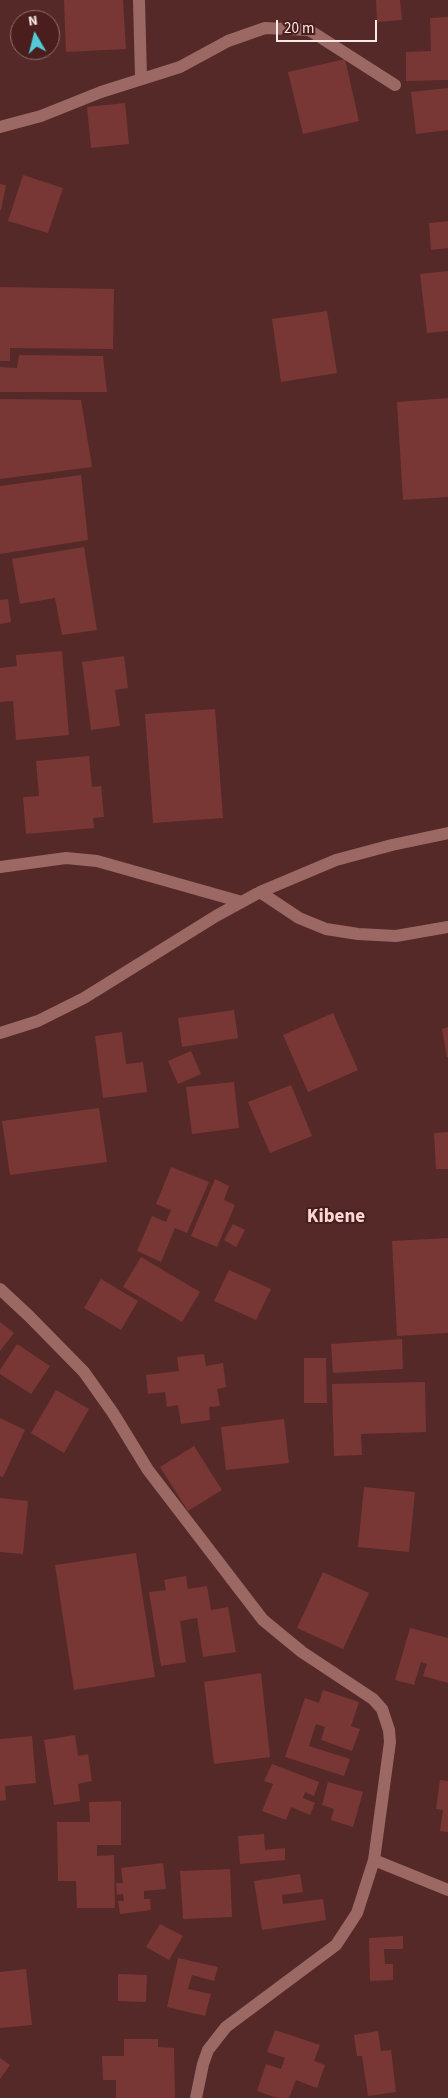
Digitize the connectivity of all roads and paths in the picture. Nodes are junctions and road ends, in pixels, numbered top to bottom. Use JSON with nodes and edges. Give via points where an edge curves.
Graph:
{"nodes":[{"id":1,"x":139,"y":0,"type":"edge"},
{"id":2,"x":141,"y":78,"type":"junction"},
{"id":3,"x":395,"y":85,"type":"dead end"},
{"id":4,"x":0,"y":128,"type":"edge"},
{"id":5,"x":448,"y":833,"type":"edge"},
{"id":6,"x":0,"y":867,"type":"edge"},
{"id":7,"x":260,"y":892,"type":"junction"},
{"id":8,"x":242,"y":902,"type":"junction"},
{"id":9,"x":448,"y":927,"type":"edge"},
{"id":10,"x":0,"y":1033,"type":"edge"},
{"id":11,"x":0,"y":1289,"type":"edge"},
{"id":12,"x":374,"y":1860,"type":"junction"},
{"id":13,"x":448,"y":1890,"type":"edge"},
{"id":14,"x":196,"y":2098,"type":"edge"}],
"edges":[{"from":1,"to":2,"type":"street"},
{"from":2,"to":3,"type":"street","via":[[180,67],[228,41],[265,28],[309,30]]},
{"from":2,"to":4,"type":"street"},
{"from":5,"to":7,"type":"street","via":[[336,860]]},
{"from":6,"to":8,"type":"street","via":[[66,858],[97,861]]},
{"from":7,"to":8,"type":"street"},
{"from":7,"to":9,"type":"street","via":[[299,918],[326,929],[396,936]]},
{"from":8,"to":10,"type":"street","via":[[84,998],[38,1021]]},
{"from":11,"to":12,"type":"street","via":[[84,1372],[148,1470],[263,1620],[302,1652],[373,1698],[382,1709],[390,1742]]},
{"from":12,"to":13,"type":"street"},
{"from":12,"to":14,"type":"street","via":[[357,1912],[336,1945],[226,2027],[208,2050]]}]}
